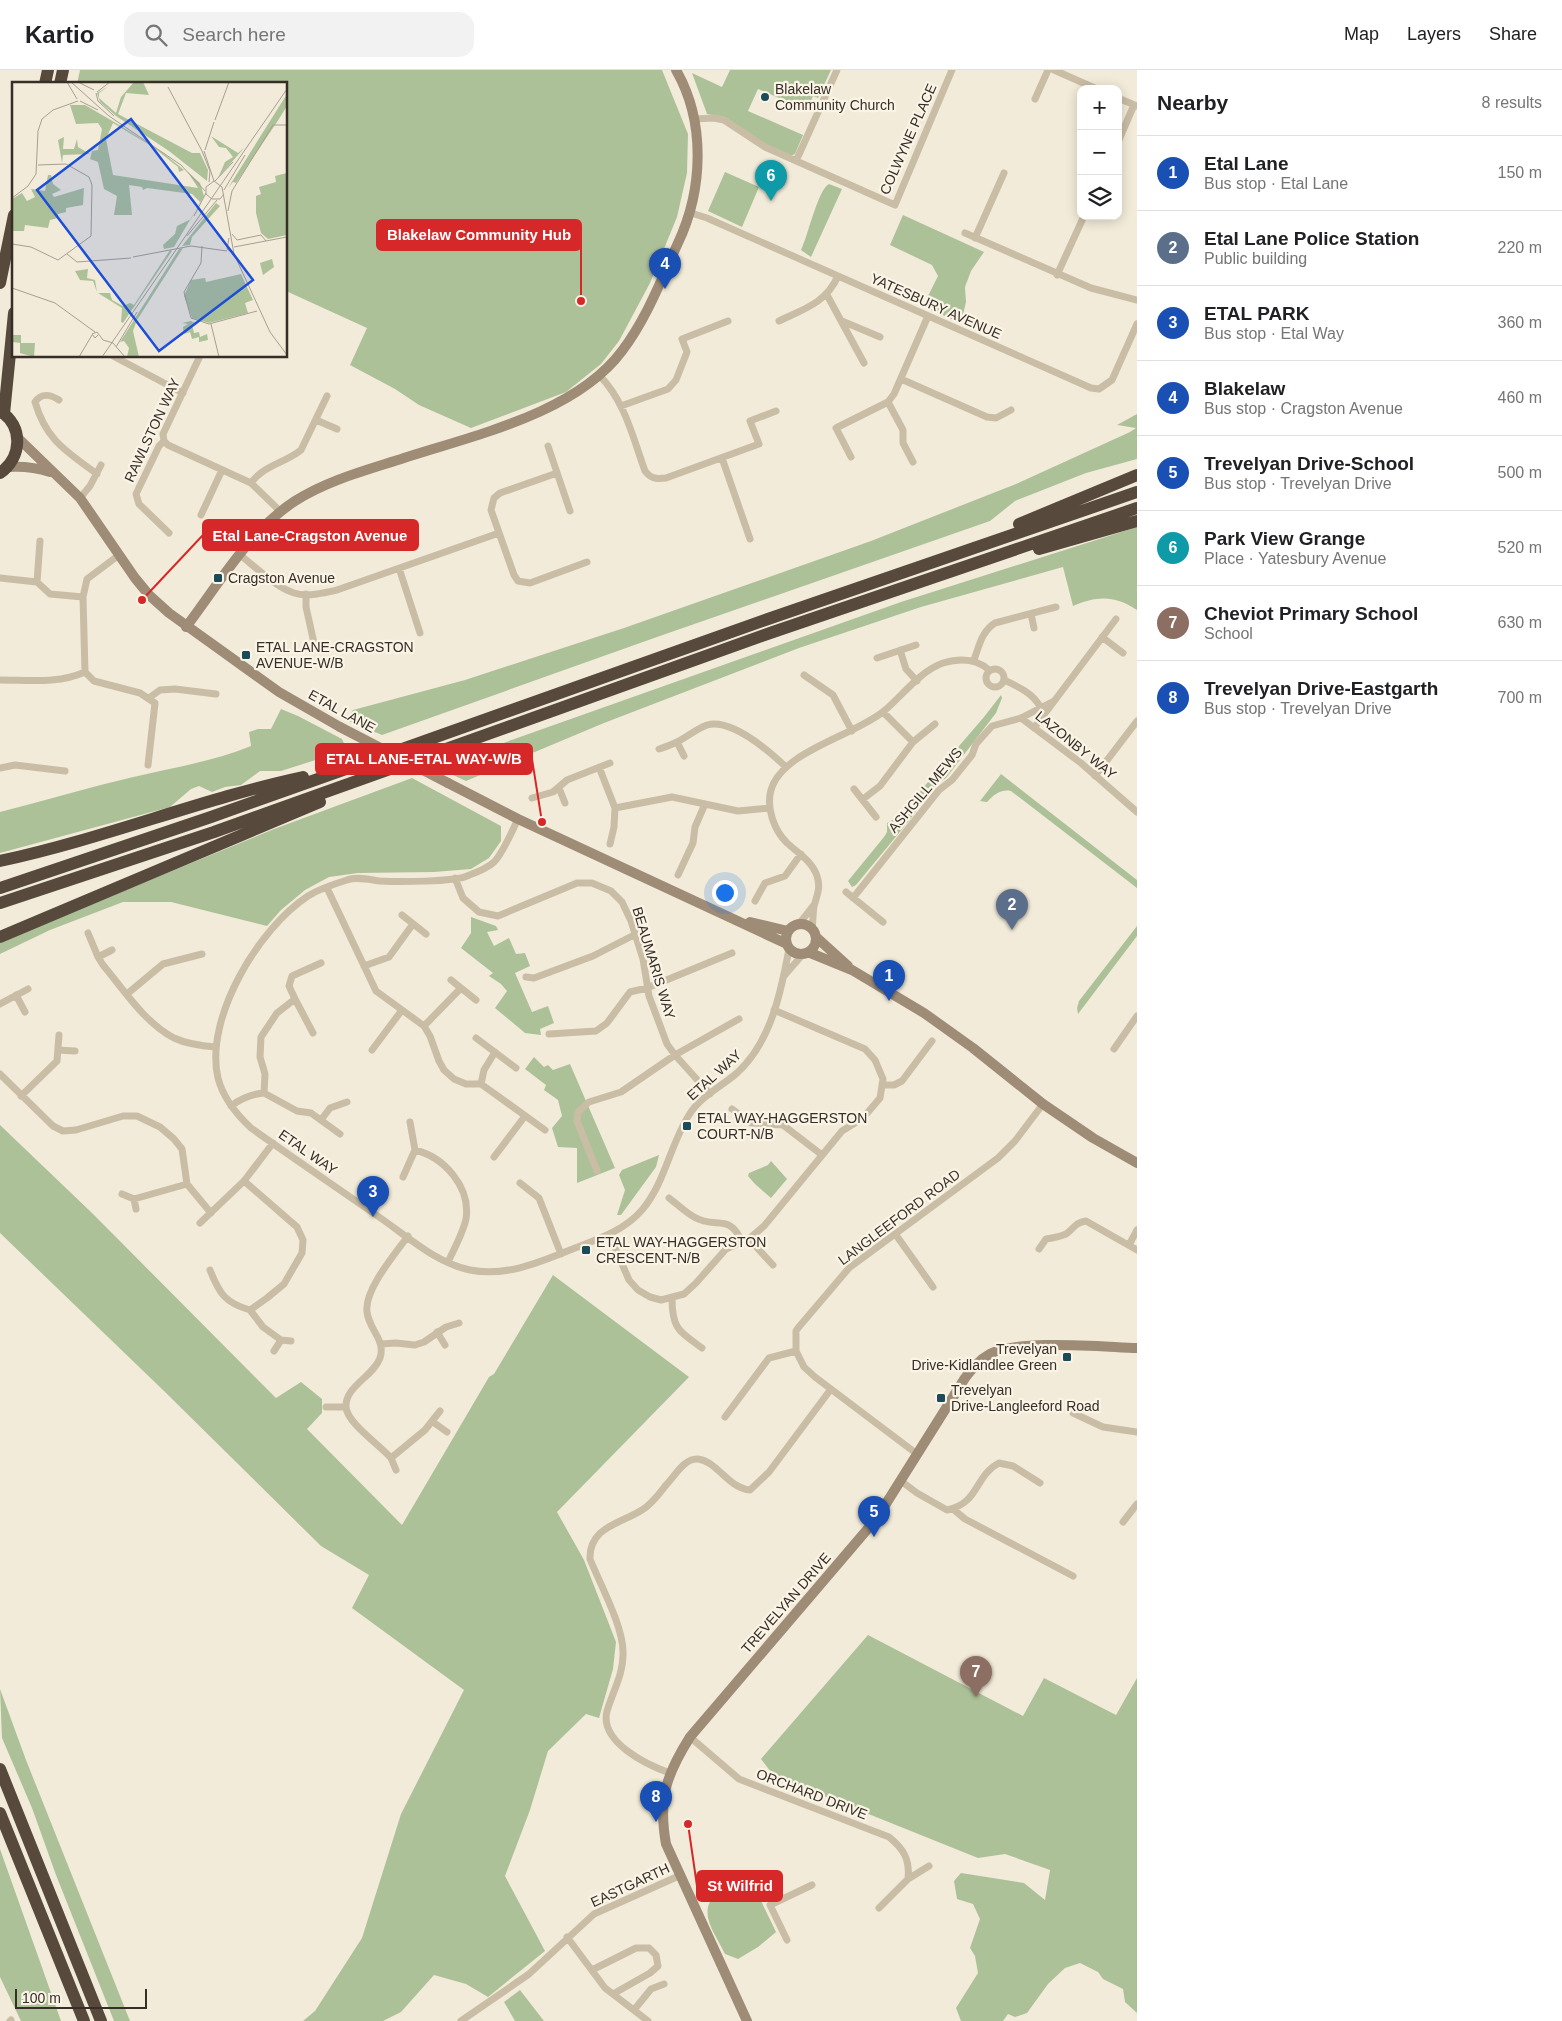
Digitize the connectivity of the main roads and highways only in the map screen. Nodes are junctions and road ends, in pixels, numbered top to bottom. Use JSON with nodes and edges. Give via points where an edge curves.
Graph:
{"nodes":[{"id":1,"x":12,"y":224,"type":"edge"},
{"id":2,"x":0,"y":283,"type":"edge"},
{"id":3,"x":12,"y":329,"type":"edge"},
{"id":4,"x":2,"y":413,"type":"edge"},
{"id":5,"x":4,"y":470,"type":"edge"},
{"id":6,"x":1137,"y":475,"type":"edge"},
{"id":7,"x":1137,"y":492,"type":"edge"},
{"id":8,"x":1137,"y":508,"type":"edge"},
{"id":9,"x":1137,"y":521,"type":"edge"},
{"id":10,"x":969,"y":548,"type":"junction"},
{"id":11,"x":978,"y":561,"type":"junction"},
{"id":12,"x":356,"y":766,"type":"junction"},
{"id":13,"x":360,"y":781,"type":"junction"},
{"id":14,"x":0,"y":861,"type":"edge"},
{"id":15,"x":0,"y":888,"type":"edge"},
{"id":16,"x":0,"y":903,"type":"edge"},
{"id":17,"x":0,"y":937,"type":"edge"},
{"id":18,"x":0,"y":1769,"type":"edge"},
{"id":19,"x":0,"y":1813,"type":"edge"},
{"id":20,"x":84,"y":1978,"type":"junction"},
{"id":21,"x":82,"y":2018,"type":"edge"},
{"id":22,"x":101,"y":2021,"type":"edge"},
{"id":23,"x":106,"y":2021,"type":"edge"}],
"edges":[{"from":1,"to":2,"type":"highway"},
{"from":3,"to":4,"type":"highway"},
{"from":4,"to":5,"type":"highway","via":[[18,438],[13,459]]},
{"from":6,"to":10,"type":"highway"},
{"from":7,"to":10,"type":"highway"},
{"from":8,"to":11,"type":"highway"},
{"from":9,"to":11,"type":"highway","via":[[1047,547]]},
{"from":10,"to":12,"type":"highway"},
{"from":11,"to":13,"type":"highway"},
{"from":12,"to":14,"type":"highway","via":[[272,784],[134,826]]},
{"from":12,"to":15,"type":"highway"},
{"from":13,"to":16,"type":"highway"},
{"from":13,"to":17,"type":"highway","via":[[305,810]]},
{"from":18,"to":20,"type":"highway"},
{"from":19,"to":21,"type":"highway"},
{"from":20,"to":22,"type":"highway"},
{"from":20,"to":23,"type":"highway"}]}
